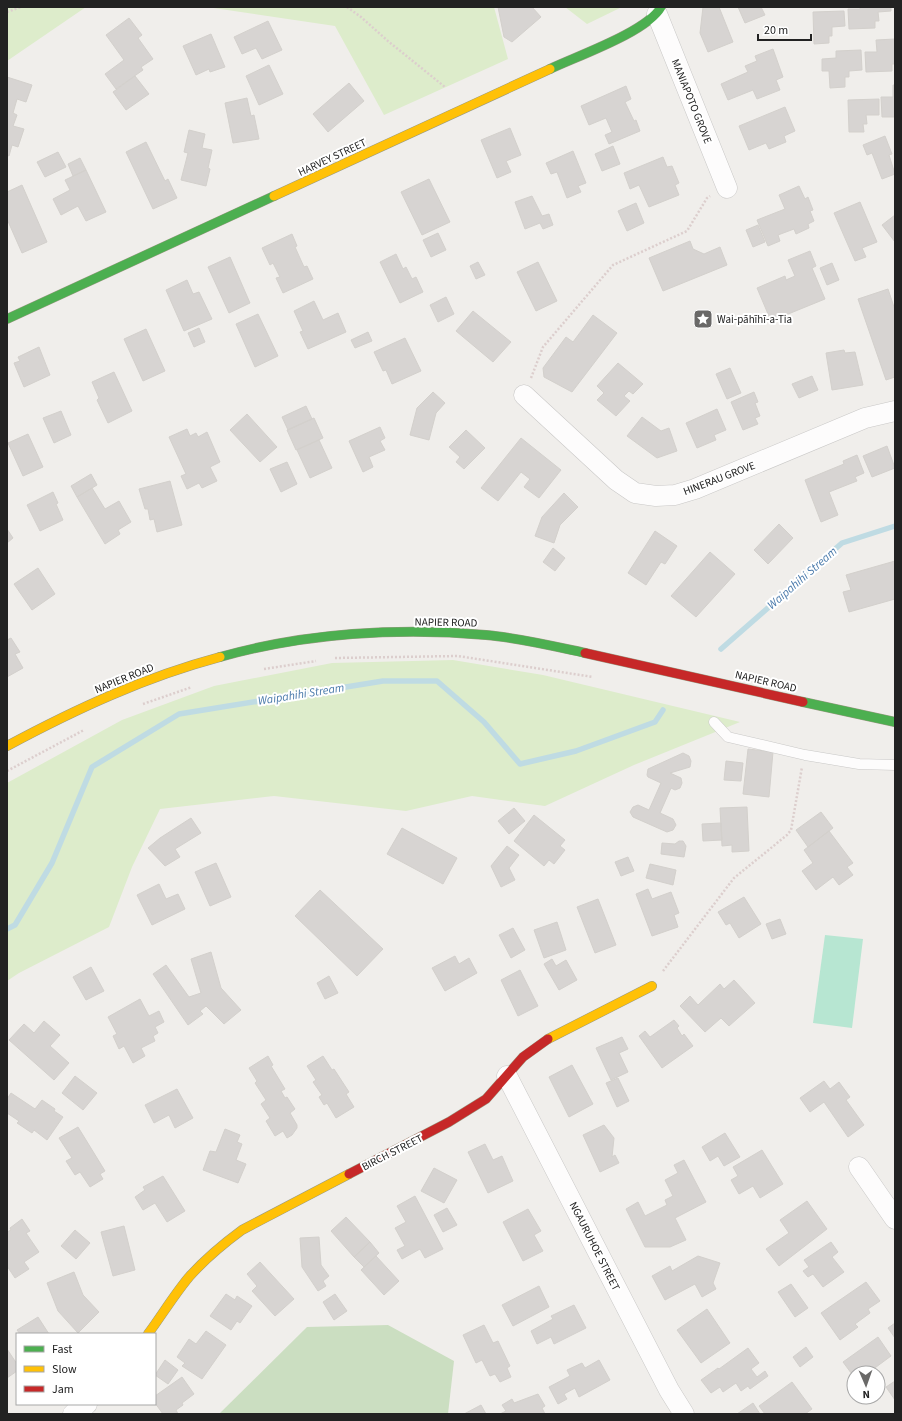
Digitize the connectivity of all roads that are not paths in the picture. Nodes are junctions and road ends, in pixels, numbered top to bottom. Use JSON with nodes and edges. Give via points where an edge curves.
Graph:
{"nodes":[{"id":1,"x":659,"y":10,"type":"edge"},
{"id":2,"x":727,"y":188,"type":"road end"},
{"id":3,"x":7,"y":320,"type":"edge"},
{"id":4,"x":524,"y":395,"type":"road end"},
{"id":5,"x":895,"y":411,"type":"edge"},
{"id":6,"x":714,"y":722,"type":"dead end"},
{"id":7,"x":895,"y":722,"type":"edge"},
{"id":8,"x":7,"y":746,"type":"edge"},
{"id":9,"x":895,"y":766,"type":"edge"},
{"id":10,"x":652,"y":986,"type":"road end"},
{"id":11,"x":507,"y":1076,"type":"junction"},
{"id":12,"x":859,"y":1167,"type":"dead end"},
{"id":13,"x":895,"y":1219,"type":"edge"},
{"id":14,"x":149,"y":1333,"type":"edge"},
{"id":15,"x":86,"y":1405,"type":"edge"},
{"id":16,"x":73,"y":1414,"type":"edge"},
{"id":17,"x":684,"y":1414,"type":"edge"}],
"edges":[{"from":1,"to":2,"type":"street","name":"MANIAPOTO GROVE"},
{"from":1,"to":3,"type":"street","name":"HARVEY STREET","via":[[628,34]]},
{"from":4,"to":5,"type":"street","name":"HINERAU GROVE","via":[[616,480],[635,493],[656,496],[675,495],[695,489],[865,418]]},
{"from":6,"to":9,"type":"lane","via":[[728,738],[804,755],[859,764]]},
{"from":7,"to":8,"type":"street","name":"NAPIER ROAD","via":[[543,644],[488,635],[385,634],[315,640],[250,650],[189,665],[124,689]]},
{"from":10,"to":11,"type":"street","name":"BIRCH STREET","via":[[549,1038],[523,1057]]},
{"from":11,"to":14,"type":"street","name":"BIRCH STREET","via":[[486,1099],[449,1122],[242,1230],[200,1264],[181,1286]]},
{"from":11,"to":17,"type":"street","name":"NGAURUHOE STREET","via":[[669,1390]]},
{"from":12,"to":13,"type":"street"},
{"from":15,"to":16,"type":"street"}]}
